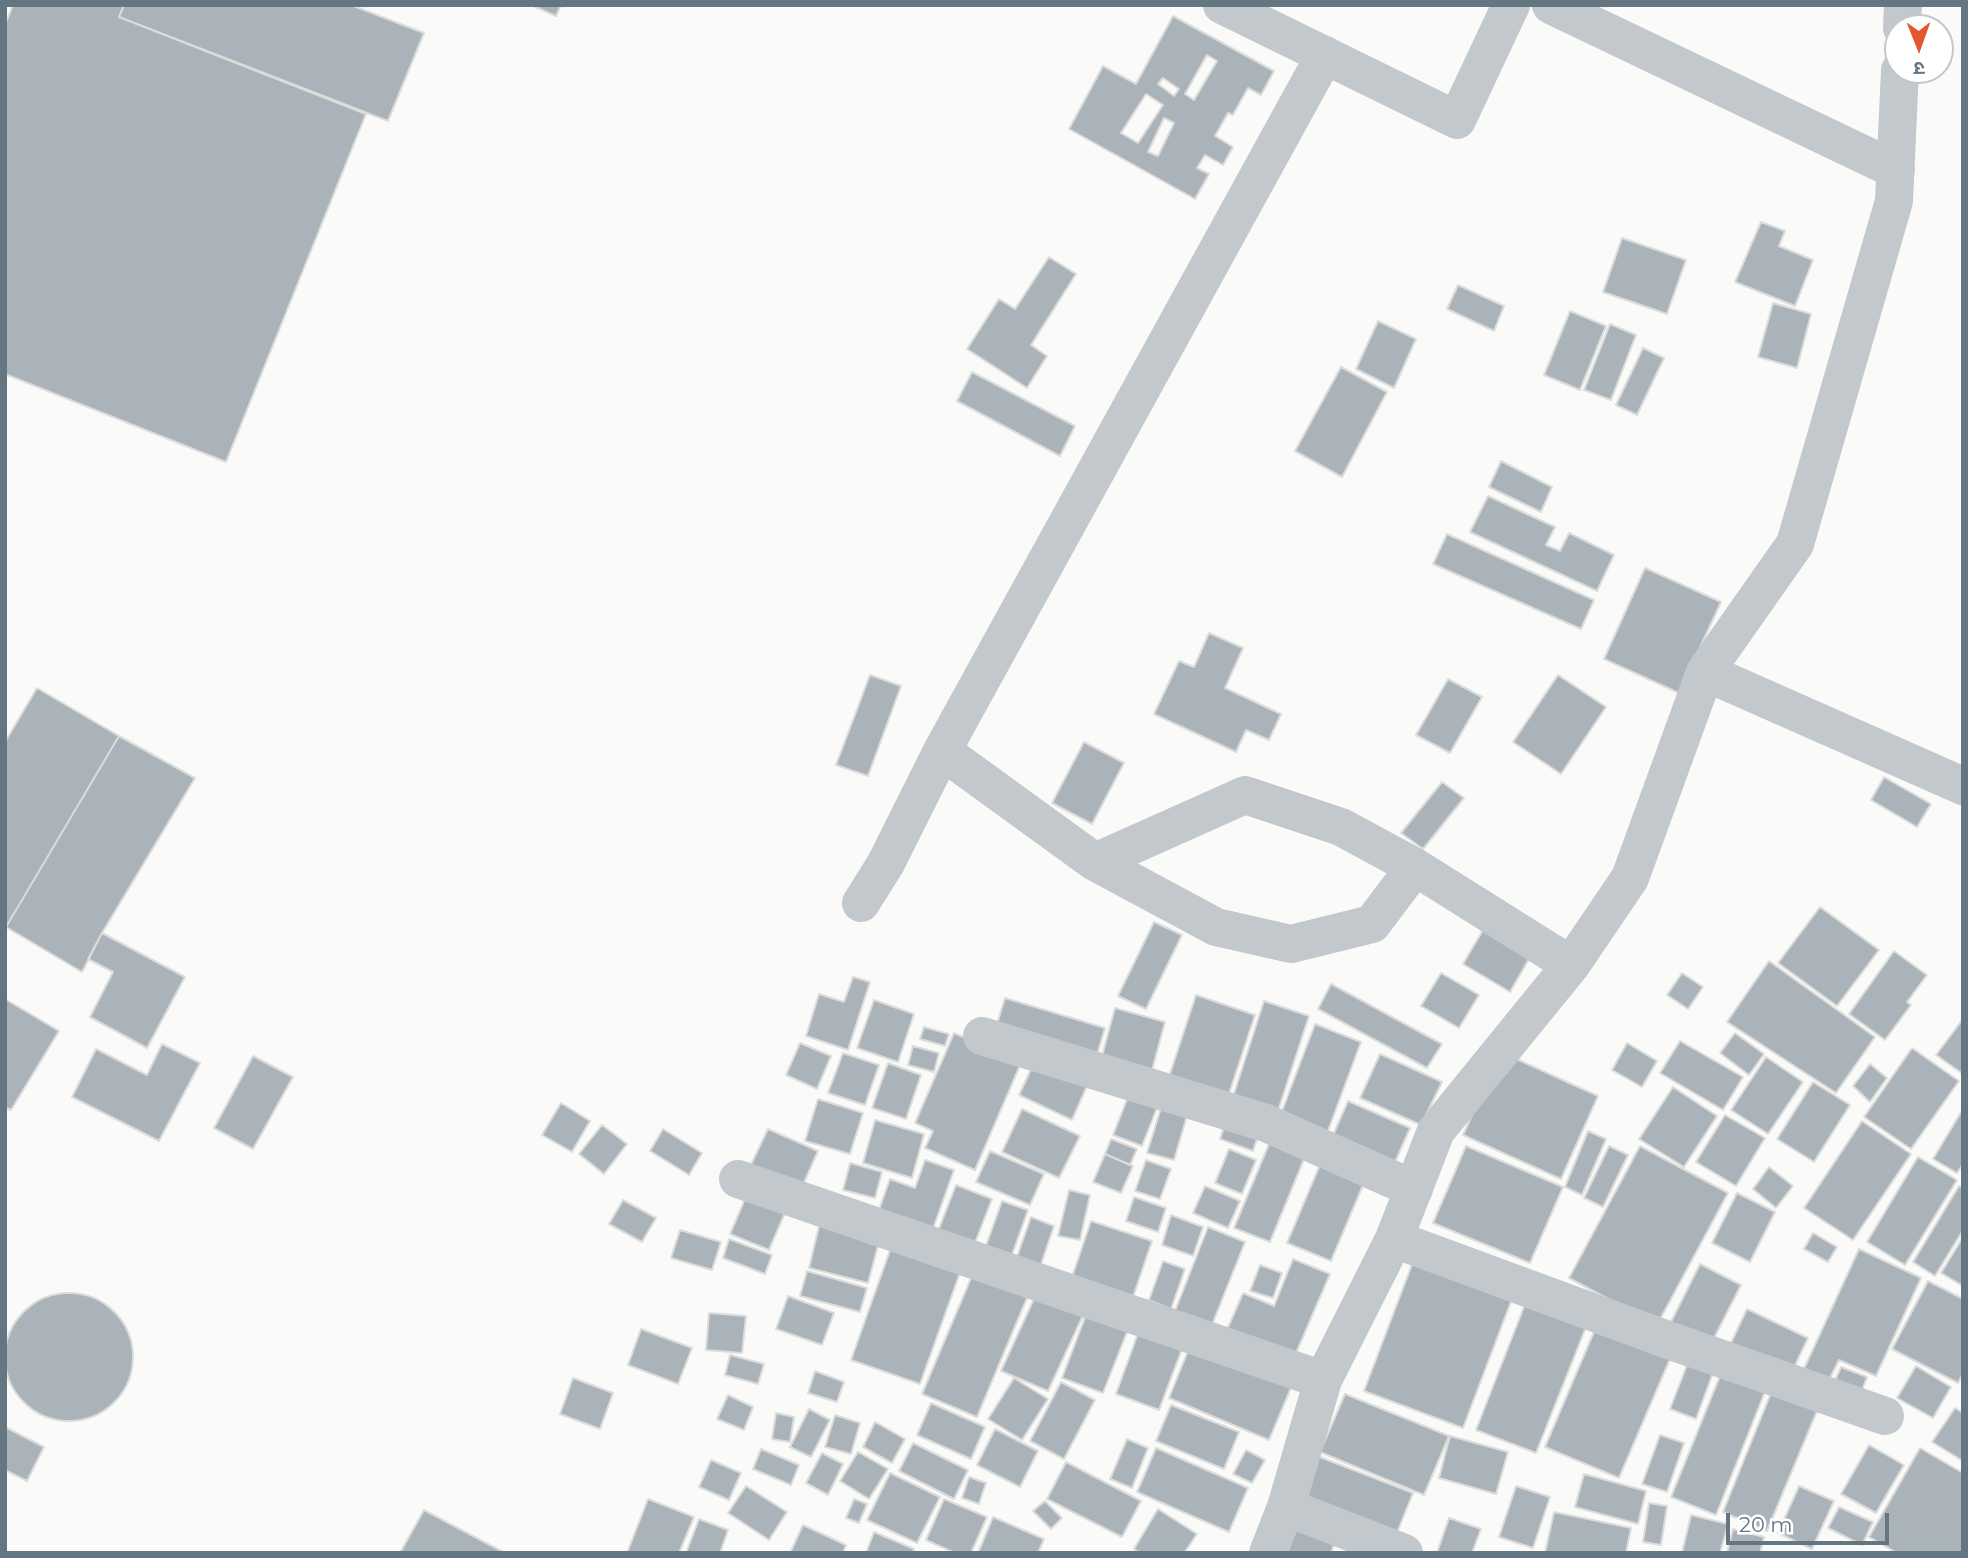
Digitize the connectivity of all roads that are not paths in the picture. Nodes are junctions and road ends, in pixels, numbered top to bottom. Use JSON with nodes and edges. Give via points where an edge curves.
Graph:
{"nodes":[{"id":1,"x":1222,"y":5,"type":"edge"},
{"id":2,"x":1511,"y":5,"type":"edge"},
{"id":3,"x":1551,"y":5,"type":"edge"},
{"id":4,"x":1325,"y":55,"type":"junction"},
{"id":5,"x":1899,"y":84,"type":"edge"},
{"id":6,"x":1896,"y":170,"type":"junction"},
{"id":7,"x":1704,"y":672,"type":"junction"},
{"id":8,"x":942,"y":751,"type":"junction"},
{"id":9,"x":1963,"y":786,"type":"edge"},
{"id":10,"x":1095,"y":862,"type":"junction"},
{"id":11,"x":1415,"y":867,"type":"junction"},
{"id":12,"x":861,"y":904,"type":"dead end"},
{"id":13,"x":1571,"y":965,"type":"junction"},
{"id":14,"x":982,"y":1036,"type":"dead end"},
{"id":15,"x":738,"y":1179,"type":"dead end"},
{"id":16,"x":1414,"y":1189,"type":"junction"},
{"id":17,"x":1394,"y":1238,"type":"junction"},
{"id":18,"x":1323,"y":1380,"type":"junction"},
{"id":19,"x":1885,"y":1416,"type":"dead end"},
{"id":20,"x":1286,"y":1507,"type":"junction"},
{"id":21,"x":1268,"y":1553,"type":"edge"},
{"id":22,"x":1404,"y":1553,"type":"edge"}],
"edges":[{"from":1,"to":4,"type":"street"},
{"from":2,"to":4,"type":"street","via":[[1457,120]]},
{"from":3,"to":6,"type":"street"},
{"from":4,"to":8,"type":"street"},
{"from":5,"to":6,"type":"street"},
{"from":6,"to":7,"type":"street","via":[[1894,201],[1795,544]]},
{"from":7,"to":9,"type":"street"},
{"from":7,"to":13,"type":"street","via":[[1630,878]]},
{"from":8,"to":10,"type":"street"},
{"from":8,"to":12,"type":"street"},
{"from":10,"to":11,"type":"street","via":[[1245,795],[1341,827]]},
{"from":10,"to":11,"type":"street","via":[[1216,927],[1291,944],[1372,924]]},
{"from":11,"to":13,"type":"street"},
{"from":13,"to":16,"type":"street","via":[[1436,1130]]},
{"from":14,"to":16,"type":"street","via":[[1266,1123]]},
{"from":15,"to":18,"type":"street"},
{"from":16,"to":17,"type":"street"},
{"from":17,"to":18,"type":"street"},
{"from":17,"to":19,"type":"street"},
{"from":18,"to":20,"type":"street"},
{"from":20,"to":21,"type":"street"},
{"from":20,"to":22,"type":"street"}]}
